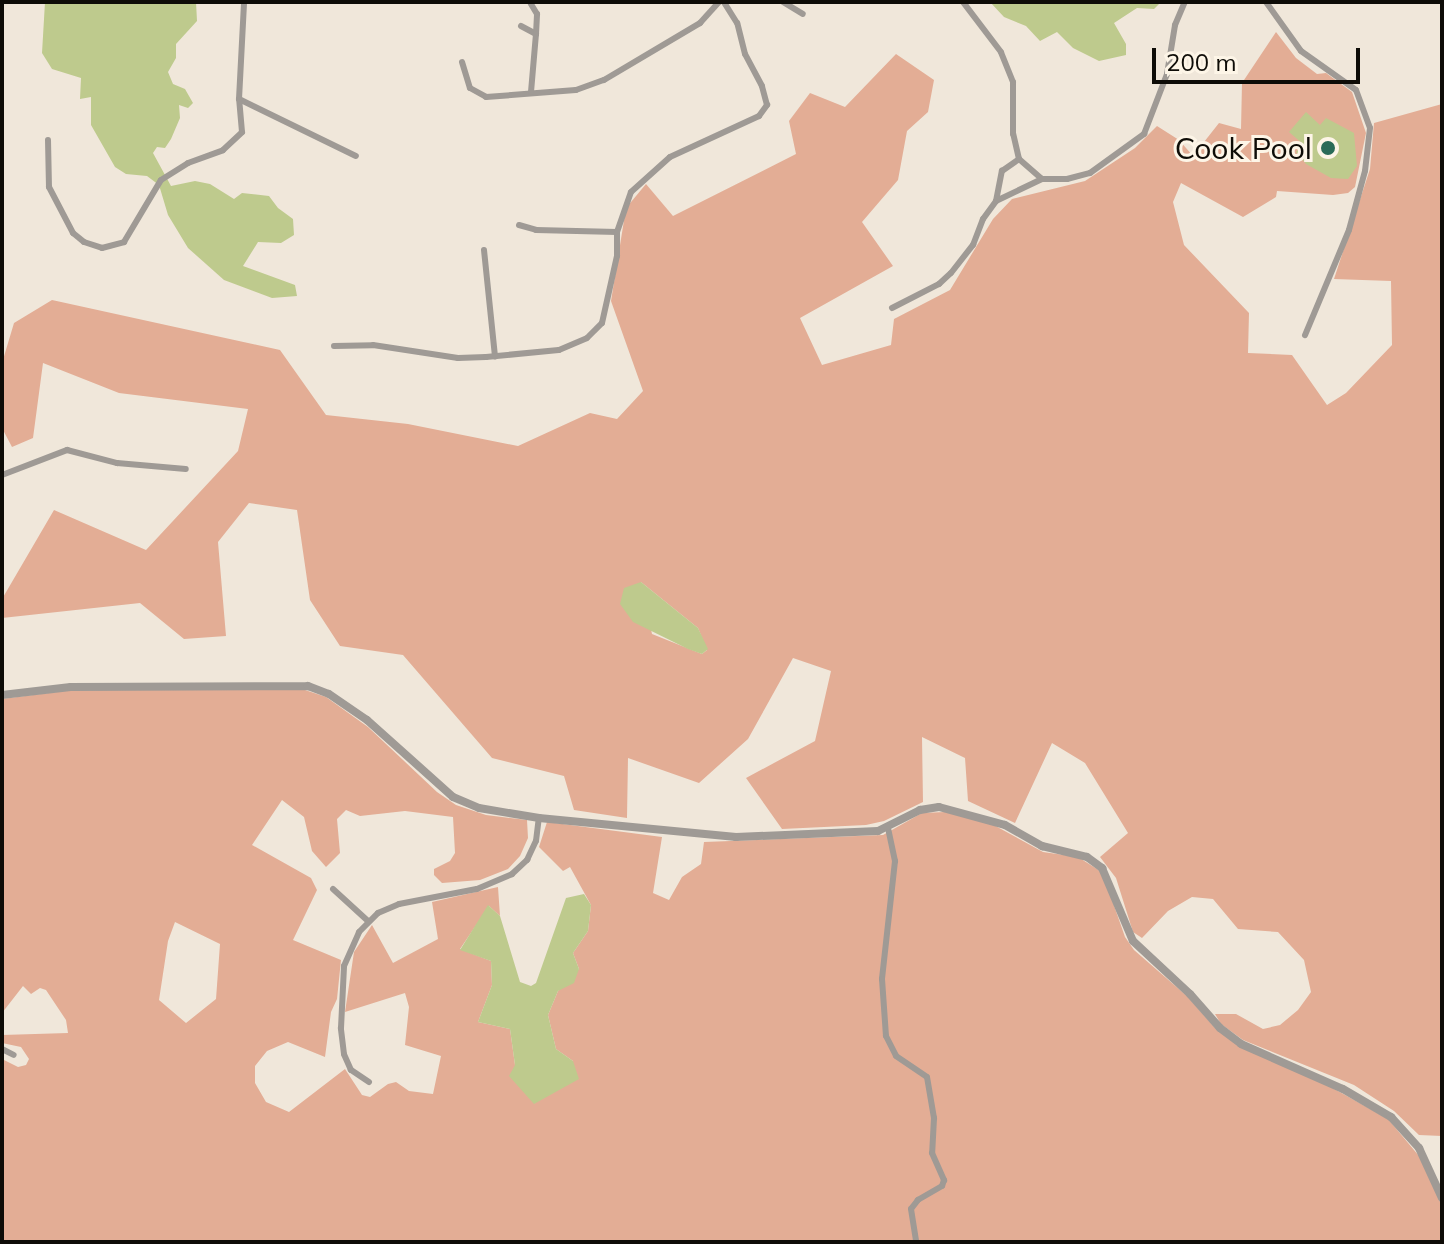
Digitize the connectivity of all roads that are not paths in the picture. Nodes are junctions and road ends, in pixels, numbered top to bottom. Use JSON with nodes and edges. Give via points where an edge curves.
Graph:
{"nodes":[{"id":1,"x":244,"y":2,"type":"edge"},
{"id":2,"x":721,"y":2,"type":"edge"},
{"id":3,"x":783,"y":2,"type":"edge"},
{"id":4,"x":963,"y":2,"type":"edge"},
{"id":5,"x":1185,"y":2,"type":"edge"},
{"id":6,"x":1266,"y":2,"type":"edge"},
{"id":7,"x":531,"y":4,"type":"dead end"},
{"id":8,"x":803,"y":14,"type":"dead end"},
{"id":9,"x":521,"y":26,"type":"dead end"},
{"id":10,"x":536,"y":34,"type":"junction"},
{"id":11,"x":462,"y":62,"type":"dead end"},
{"id":12,"x":531,"y":92,"type":"junction"},
{"id":13,"x":239,"y":99,"type":"junction"},
{"id":14,"x":48,"y":140,"type":"dead end"},
{"id":15,"x":356,"y":156,"type":"dead end"},
{"id":16,"x":1019,"y":159,"type":"junction"},
{"id":17,"x":1042,"y":179,"type":"junction"},
{"id":18,"x":996,"y":201,"type":"junction"},
{"id":19,"x":519,"y":225,"type":"dead end"},
{"id":20,"x":617,"y":232,"type":"junction"},
{"id":21,"x":484,"y":250,"type":"dead end"},
{"id":22,"x":892,"y":308,"type":"dead end"},
{"id":23,"x":1305,"y":335,"type":"dead end"},
{"id":24,"x":334,"y":346,"type":"dead end"},
{"id":25,"x":495,"y":356,"type":"junction"},
{"id":26,"x":186,"y":469,"type":"dead end"},
{"id":27,"x":2,"y":475,"type":"edge"},
{"id":28,"x":2,"y":695,"type":"edge"},
{"id":29,"x":539,"y":818,"type":"junction"},
{"id":30,"x":888,"y":828,"type":"junction"},
{"id":31,"x":333,"y":889,"type":"dead end"},
{"id":32,"x":368,"y":921,"type":"junction"},
{"id":33,"x":2,"y":1049,"type":"edge"},
{"id":34,"x":14,"y":1055,"type":"dead end"},
{"id":35,"x":369,"y":1082,"type":"dead end"},
{"id":36,"x":1442,"y":1198,"type":"edge"},
{"id":37,"x":916,"y":1242,"type":"edge"}],
"edges":[{"from":1,"to":13,"type":"street"},
{"from":2,"to":12,"type":"street","via":[[700,23],[604,80],[576,90]]},
{"from":2,"to":20,"type":"street","via":[[737,23],[767,105],[759,116],[655,168],[625,201]]},
{"from":3,"to":8,"type":"street"},
{"from":4,"to":16,"type":"street","via":[[1001,52],[1013,82],[1013,134]]},
{"from":5,"to":17,"type":"street","via":[[1175,25],[1167,74],[1144,134],[1090,173]]},
{"from":6,"to":23,"type":"street","via":[[1301,51],[1356,90],[1370,128],[1349,230]]},
{"from":7,"to":10,"type":"street","via":[[537,14]]},
{"from":9,"to":10,"type":"street"},
{"from":10,"to":12,"type":"street"},
{"from":11,"to":12,"type":"street","via":[[468,83],[478,94],[493,98]]},
{"from":13,"to":14,"type":"street","via":[[243,121],[237,140],[155,186],[133,232],[108,248],[84,242],[65,220],[49,187]]},
{"from":13,"to":15,"type":"street"},
{"from":16,"to":17,"type":"street"},
{"from":16,"to":18,"type":"street","via":[[1002,171]]},
{"from":17,"to":18,"type":"street"},
{"from":18,"to":22,"type":"street","via":[[951,273]]},
{"from":19,"to":20,"type":"street"},
{"from":20,"to":25,"type":"street","via":[[614,269],[597,330],[559,350]]},
{"from":21,"to":25,"type":"street"},
{"from":24,"to":25,"type":"street","via":[[373,345],[458,358]]},
{"from":26,"to":27,"type":"street","via":[[117,463],[75,450]]},
{"from":28,"to":29,"type":"street","via":[[71,687],[308,686],[367,720],[453,797],[479,808]]},
{"from":29,"to":30,"type":"street","via":[[709,836]]},
{"from":29,"to":32,"type":"street","via":[[527,860],[512,874],[477,889],[399,904]]},
{"from":30,"to":36,"type":"street","via":[[920,810],[939,807],[981,816],[1042,846],[1093,861],[1111,882],[1133,941],[1220,1028],[1241,1044],[1343,1089],[1391,1117],[1419,1148]]},
{"from":30,"to":37,"type":"street","via":[[895,861],[882,979],[886,1036],[896,1056],[927,1077],[934,1118],[932,1153],[944,1180],[911,1209]]},
{"from":31,"to":32,"type":"street"},
{"from":32,"to":35,"type":"street","via":[[351,944],[344,966],[341,1028],[351,1070]]},
{"from":33,"to":34,"type":"street"}]}
